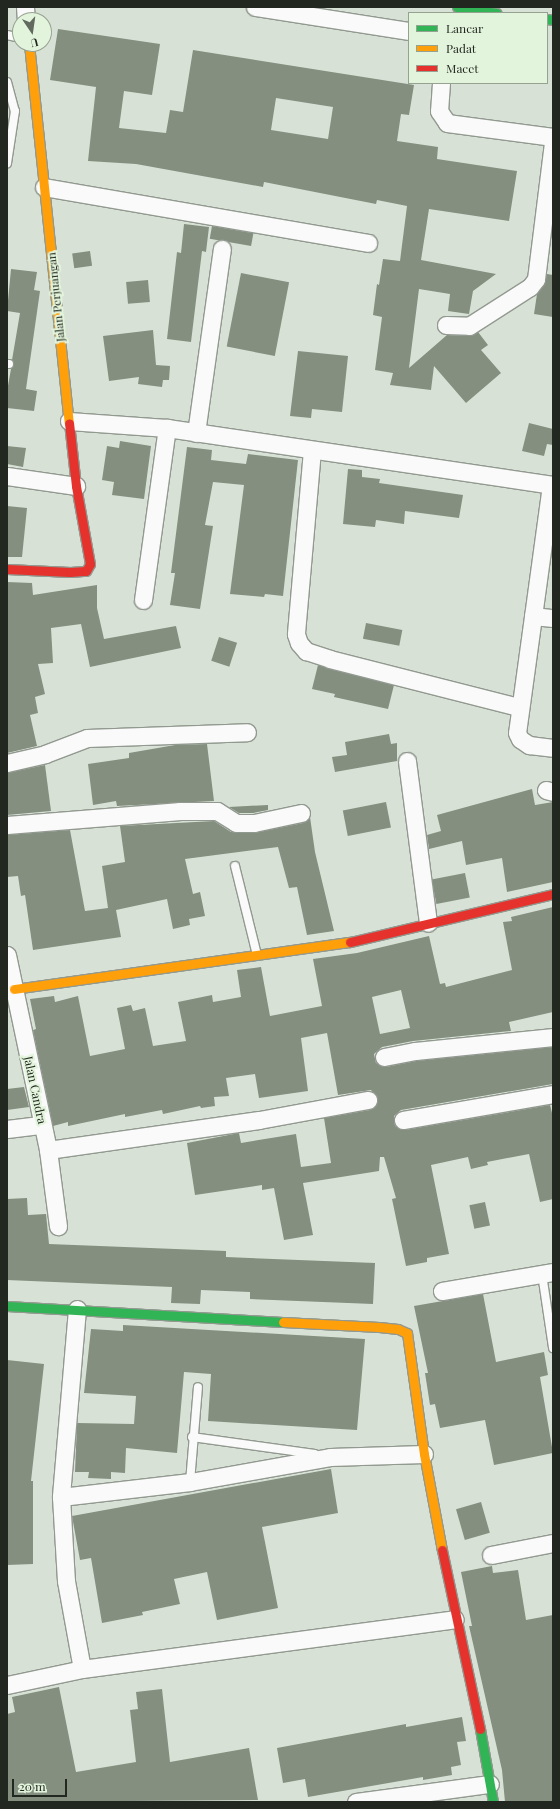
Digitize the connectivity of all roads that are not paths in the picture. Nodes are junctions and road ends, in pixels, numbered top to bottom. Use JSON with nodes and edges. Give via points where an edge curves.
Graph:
{"nodes":[{"id":1,"x":255,"y":7,"type":"edge"},
{"id":2,"x":457,"y":7,"type":"edge"},
{"id":3,"x":490,"y":12,"type":"edge"},
{"id":4,"x":408,"y":31,"type":"edge"},
{"id":5,"x":30,"y":52,"type":"edge"},
{"id":6,"x":7,"y":82,"type":"edge"},
{"id":7,"x":441,"y":84,"type":"edge"},
{"id":8,"x":553,"y":137,"type":"edge"},
{"id":9,"x":553,"y":143,"type":"edge"},
{"id":10,"x":7,"y":163,"type":"edge"},
{"id":11,"x":44,"y":187,"type":"junction"},
{"id":12,"x":368,"y":244,"type":"dead end"},
{"id":13,"x":222,"y":249,"type":"dead end"},
{"id":14,"x":446,"y":325,"type":"dead end"},
{"id":15,"x":69,"y":421,"type":"junction"},
{"id":16,"x":167,"y":428,"type":"junction"},
{"id":17,"x":196,"y":433,"type":"junction"},
{"id":18,"x":312,"y":450,"type":"junction"},
{"id":19,"x":7,"y":476,"type":"edge"},
{"id":20,"x":552,"y":485,"type":"edge"},
{"id":21,"x":76,"y":486,"type":"junction"},
{"id":22,"x":7,"y":569,"type":"edge"},
{"id":23,"x":143,"y":600,"type":"dead end"},
{"id":24,"x":534,"y":616,"type":"junction"},
{"id":25,"x":553,"y":618,"type":"edge"},
{"id":26,"x":519,"y":707,"type":"junction"},
{"id":27,"x":247,"y":732,"type":"dead end"},
{"id":28,"x":553,"y":748,"type":"edge"},
{"id":29,"x":407,"y":761,"type":"dead end"},
{"id":30,"x":7,"y":763,"type":"edge"},
{"id":31,"x":301,"y":813,"type":"dead end"},
{"id":32,"x":7,"y":825,"type":"edge"},
{"id":33,"x":236,"y":866,"type":"dead end"},
{"id":34,"x":553,"y":894,"type":"edge"},
{"id":35,"x":428,"y":923,"type":"junction"},
{"id":36,"x":7,"y":955,"type":"edge"},
{"id":37,"x":258,"y":955,"type":"junction"},
{"id":38,"x":14,"y":989,"type":"junction"},
{"id":39,"x":553,"y":1037,"type":"edge"},
{"id":40,"x":384,"y":1057,"type":"dead end"},
{"id":41,"x":553,"y":1094,"type":"edge"},
{"id":42,"x":368,"y":1100,"type":"dead end"},
{"id":43,"x":403,"y":1120,"type":"dead end"},
{"id":44,"x":42,"y":1125,"type":"junction"},
{"id":45,"x":7,"y":1129,"type":"edge"},
{"id":46,"x":48,"y":1150,"type":"junction"},
{"id":47,"x":58,"y":1226,"type":"dead end"},
{"id":48,"x":548,"y":1273,"type":"edge"},
{"id":49,"x":442,"y":1291,"type":"dead end"},
{"id":50,"x":7,"y":1306,"type":"edge"},
{"id":51,"x":76,"y":1309,"type":"junction"},
{"id":52,"x":553,"y":1348,"type":"edge"},
{"id":53,"x":198,"y":1387,"type":"dead end"},
{"id":54,"x":192,"y":1437,"type":"junction"},
{"id":55,"x":424,"y":1454,"type":"junction"},
{"id":56,"x":330,"y":1457,"type":"junction"},
{"id":57,"x":190,"y":1482,"type":"junction"},
{"id":58,"x":61,"y":1497,"type":"junction"},
{"id":59,"x":553,"y":1543,"type":"edge"},
{"id":60,"x":491,"y":1555,"type":"dead end"},
{"id":61,"x":455,"y":1619,"type":"junction"},
{"id":62,"x":82,"y":1670,"type":"junction"},
{"id":63,"x":7,"y":1684,"type":"edge"},
{"id":64,"x":490,"y":1784,"type":"junction"},
{"id":65,"x":356,"y":1802,"type":"edge"},
{"id":66,"x":493,"y":1802,"type":"edge"}],
"edges":[{"from":1,"to":4,"type":"street"},
{"from":2,"to":3,"type":"main road"},
{"from":5,"to":11,"type":"main road","name":"Jalan Perjuangan"},
{"from":6,"to":10,"type":"lane","via":[[15,111]]},
{"from":7,"to":8,"type":"street","via":[[439,111],[447,123]]},
{"from":9,"to":14,"type":"street","via":[[536,279],[530,287],[469,326]]},
{"from":11,"to":12,"type":"street"},
{"from":11,"to":15,"type":"main road","name":"Jalan Perjuangan"},
{"from":13,"to":17,"type":"street"},
{"from":15,"to":16,"type":"street"},
{"from":15,"to":21,"type":"main road","name":"Jalan Perjuangan"},
{"from":16,"to":17,"type":"street"},
{"from":16,"to":23,"type":"street"},
{"from":17,"to":18,"type":"street"},
{"from":18,"to":20,"type":"street"},
{"from":18,"to":26,"type":"street","via":[[296,634],[299,644],[306,651],[330,658]]},
{"from":19,"to":21,"type":"street"},
{"from":20,"to":24,"type":"street"},
{"from":21,"to":22,"type":"main road","name":"Jalan Perjuangan","via":[[90,564],[86,571]]},
{"from":24,"to":25,"type":"street"},
{"from":24,"to":26,"type":"street"},
{"from":26,"to":28,"type":"street","via":[[517,733],[520,739],[529,745]]},
{"from":27,"to":30,"type":"street","via":[[87,738],[45,754]]},
{"from":29,"to":35,"type":"street"},
{"from":31,"to":32,"type":"street","via":[[254,823],[236,823],[217,812],[180,811]]},
{"from":33,"to":37,"type":"lane"},
{"from":34,"to":35,"type":"main road"},
{"from":35,"to":37,"type":"main road","via":[[354,941]]},
{"from":36,"to":38,"type":"street","name":"Jalan Candra"},
{"from":37,"to":38,"type":"main road"},
{"from":38,"to":44,"type":"street","name":"Jalan Candra"},
{"from":39,"to":40,"type":"street","via":[[415,1051]]},
{"from":41,"to":43,"type":"street"},
{"from":42,"to":46,"type":"street","via":[[259,1120]]},
{"from":44,"to":45,"type":"street"},
{"from":44,"to":46,"type":"street","name":"Jalan Candra"},
{"from":46,"to":47,"type":"street","name":"Jalan Candra"},
{"from":48,"to":49,"type":"street"},
{"from":48,"to":52,"type":"lane"},
{"from":50,"to":51,"type":"main road"},
{"from":51,"to":55,"type":"main road","via":[[398,1329],[407,1333],[409,1338]]},
{"from":51,"to":58,"type":"street"},
{"from":53,"to":54,"type":"lane"},
{"from":54,"to":56,"type":"lane"},
{"from":54,"to":57,"type":"lane"},
{"from":55,"to":56,"type":"street"},
{"from":55,"to":61,"type":"main road"},
{"from":56,"to":57,"type":"street"},
{"from":57,"to":58,"type":"street"},
{"from":58,"to":62,"type":"street","via":[[66,1580]]},
{"from":59,"to":60,"type":"street"},
{"from":61,"to":62,"type":"street"},
{"from":61,"to":64,"type":"main road"},
{"from":62,"to":63,"type":"street"},
{"from":64,"to":65,"type":"street"},
{"from":64,"to":66,"type":"main road"}]}
